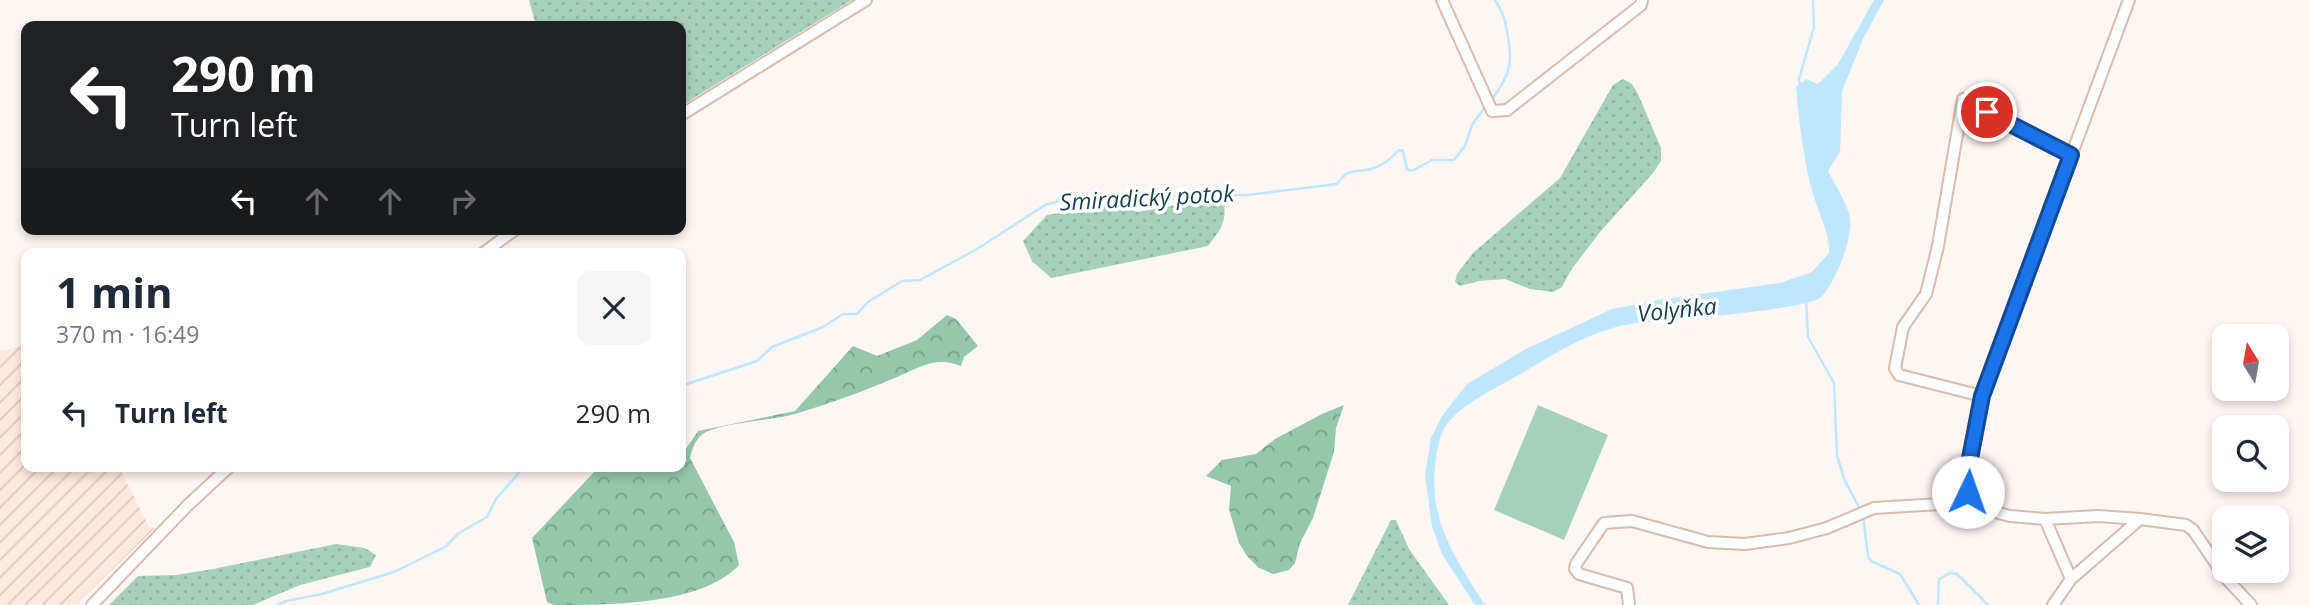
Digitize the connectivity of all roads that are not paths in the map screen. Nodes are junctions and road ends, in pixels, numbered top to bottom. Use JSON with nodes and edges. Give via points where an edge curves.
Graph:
{"nodes":[{"id":1,"x":866,"y":0,"type":"edge"},
{"id":2,"x":1442,"y":0,"type":"edge"},
{"id":3,"x":1642,"y":0,"type":"edge"},
{"id":4,"x":2129,"y":0,"type":"edge"},
{"id":5,"x":686,"y":112,"type":"edge"},
{"id":6,"x":2071,"y":155,"type":"junction"},
{"id":7,"x":508,"y":235,"type":"edge"},
{"id":8,"x":490,"y":248,"type":"edge"},
{"id":9,"x":1982,"y":396,"type":"junction"},
{"id":10,"x":224,"y":472,"type":"edge"},
{"id":11,"x":1973,"y":502,"type":"junction"},
{"id":12,"x":2045,"y":519,"type":"junction"},
{"id":13,"x":2140,"y":519,"type":"junction"},
{"id":14,"x":2071,"y":579,"type":"junction"},
{"id":15,"x":92,"y":605,"type":"edge"},
{"id":16,"x":1629,"y":605,"type":"edge"},
{"id":17,"x":2053,"y":605,"type":"edge"},
{"id":18,"x":2251,"y":605,"type":"edge"}],
"edges":[{"from":1,"to":5,"type":"street"},
{"from":2,"to":3,"type":"street","via":[[1492,111],[1507,110]]},
{"from":4,"to":6,"type":"street"},
{"from":6,"to":9,"type":"street"},
{"from":6,"to":9,"type":"street","via":[[1963,99],[1926,294],[1903,327],[1895,368],[1899,375]]},
{"from":7,"to":8,"type":"street"},
{"from":9,"to":11,"type":"street","via":[[1967,474]]},
{"from":10,"to":15,"type":"street"},
{"from":11,"to":12,"type":"street","via":[[2010,516]]},
{"from":11,"to":16,"type":"street","via":[[1874,508],[1827,528],[1745,544],[1708,542],[1632,521],[1604,523],[1575,569],[1627,588]]},
{"from":12,"to":13,"type":"street"},
{"from":12,"to":14,"type":"street"},
{"from":13,"to":14,"type":"street"},
{"from":13,"to":18,"type":"street","via":[[2175,522],[2193,530]]},
{"from":14,"to":17,"type":"street"}]}
